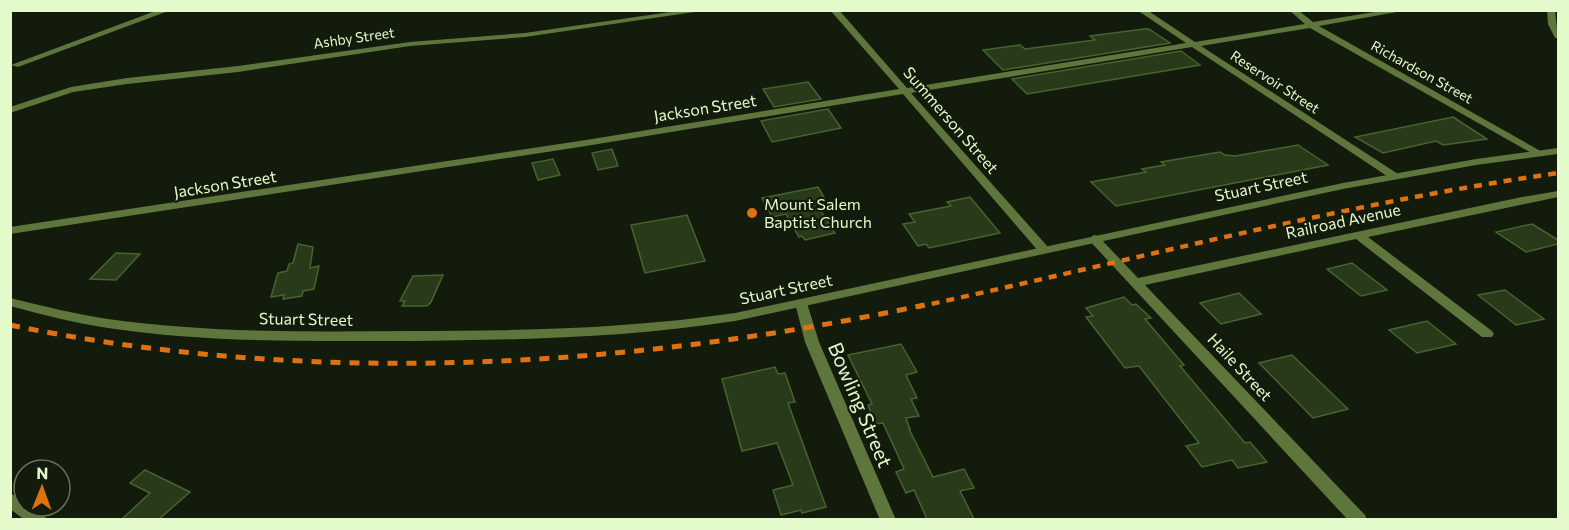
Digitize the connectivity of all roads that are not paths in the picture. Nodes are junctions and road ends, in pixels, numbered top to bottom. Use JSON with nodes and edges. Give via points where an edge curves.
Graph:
{"nodes":[{"id":1,"x":167,"y":10,"type":"edge"},
{"id":2,"x":704,"y":10,"type":"edge"},
{"id":3,"x":834,"y":10,"type":"edge"},
{"id":4,"x":1141,"y":10,"type":"edge"},
{"id":5,"x":1293,"y":10,"type":"edge"},
{"id":6,"x":1404,"y":10,"type":"edge"},
{"id":7,"x":1551,"y":10,"type":"edge"},
{"id":8,"x":1311,"y":25,"type":"junction"},
{"id":9,"x":1558,"y":36,"type":"edge"},
{"id":10,"x":1194,"y":45,"type":"junction"},
{"id":11,"x":15,"y":65,"type":"dead end"},
{"id":12,"x":905,"y":91,"type":"junction"},
{"id":13,"x":10,"y":110,"type":"edge"},
{"id":14,"x":1558,"y":151,"type":"edge"},
{"id":15,"x":1539,"y":153,"type":"junction"},
{"id":16,"x":1394,"y":176,"type":"junction"},
{"id":17,"x":1558,"y":194,"type":"edge"},
{"id":18,"x":10,"y":231,"type":"edge"},
{"id":19,"x":1358,"y":235,"type":"junction"},
{"id":20,"x":1094,"y":240,"type":"junction"},
{"id":21,"x":1044,"y":250,"type":"junction"},
{"id":22,"x":1135,"y":282,"type":"junction"},
{"id":23,"x":10,"y":302,"type":"edge"},
{"id":24,"x":801,"y":303,"type":"junction"},
{"id":25,"x":1487,"y":334,"type":"dead end"},
{"id":26,"x":10,"y":500,"type":"edge"},
{"id":27,"x":39,"y":519,"type":"edge"},
{"id":28,"x":888,"y":519,"type":"edge"},
{"id":29,"x":1359,"y":519,"type":"edge"}],
"edges":[{"from":1,"to":11,"type":"street"},
{"from":2,"to":13,"type":"street","name":"Ashby Street","via":[[126,81],[71,90]]},
{"from":3,"to":12,"type":"street","name":"Summerson Street"},
{"from":4,"to":10,"type":"street","name":"Reservoir Street"},
{"from":5,"to":8,"type":"street","name":"Richardson Street"},
{"from":6,"to":8,"type":"street","name":"Jackson Street"},
{"from":7,"to":9,"type":"street"},
{"from":8,"to":10,"type":"street","name":"Jackson Street"},
{"from":8,"to":15,"type":"street","name":"Richardson Street"},
{"from":10,"to":12,"type":"street","name":"Jackson Street"},
{"from":10,"to":16,"type":"street","name":"Reservoir Street"},
{"from":12,"to":18,"type":"street","name":"Jackson Street"},
{"from":12,"to":21,"type":"street","name":"Summerson Street"},
{"from":14,"to":15,"type":"street","name":"Stuart Street"},
{"from":15,"to":16,"type":"street","name":"Stuart Street"},
{"from":16,"to":20,"type":"street","name":"Stuart Street"},
{"from":17,"to":19,"type":"street","name":"Railroad Avenue"},
{"from":19,"to":22,"type":"street","name":"Railroad Avenue"},
{"from":19,"to":25,"type":"street"},
{"from":20,"to":21,"type":"street","name":"Stuart Street"},
{"from":20,"to":22,"type":"street","name":"Haile Street"},
{"from":21,"to":24,"type":"street","name":"Stuart Street"},
{"from":22,"to":29,"type":"street","name":"Haile Street"},
{"from":23,"to":24,"type":"street","name":"Stuart Street","via":[[76,318],[146,327],[361,336],[615,332],[701,323]]},
{"from":24,"to":28,"type":"street","name":"Bowling Street","via":[[812,342]]},
{"from":26,"to":27,"type":"street"}]}
